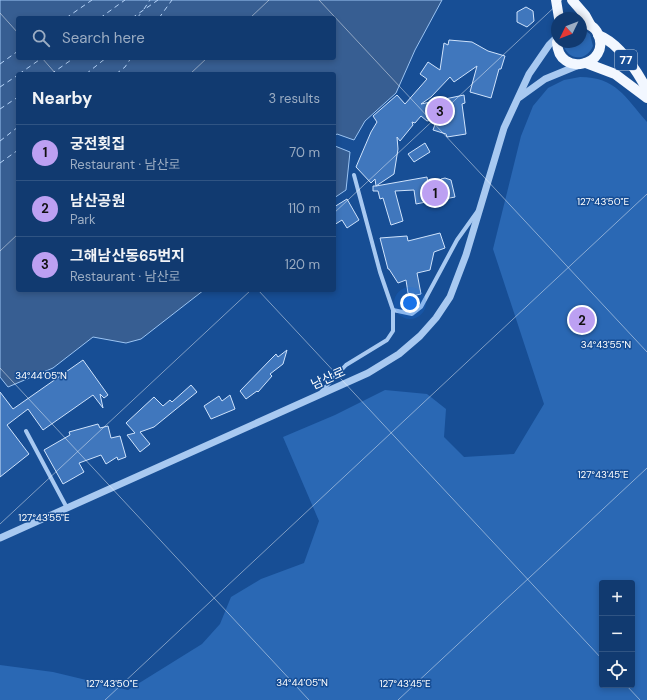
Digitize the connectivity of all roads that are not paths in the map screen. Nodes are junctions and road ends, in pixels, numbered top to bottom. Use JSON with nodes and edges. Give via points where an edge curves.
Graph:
{"nodes":[{"id":1,"x":556,"y":0,"type":"edge"},
{"id":2,"x":572,"y":0,"type":"edge"},
{"id":3,"x":558,"y":12,"type":"edge"},
{"id":4,"x":582,"y":12,"type":"edge"},
{"id":5,"x":587,"y":25,"type":"edge"},
{"id":6,"x":598,"y":35,"type":"junction"},
{"id":7,"x":551,"y":43,"type":"edge"},
{"id":8,"x":559,"y":48,"type":"edge"},
{"id":9,"x":583,"y":64,"type":"junction"},
{"id":10,"x":647,"y":90,"type":"edge"},
{"id":11,"x":520,"y":97,"type":"junction"},
{"id":12,"x":647,"y":98,"type":"edge"},
{"id":13,"x":354,"y":175,"type":"dead end"},
{"id":14,"x":481,"y":208,"type":"junction"},
{"id":15,"x":394,"y":310,"type":"junction"},
{"id":16,"x":317,"y":396,"type":"junction"},
{"id":17,"x":26,"y":431,"type":"dead end"},
{"id":18,"x":67,"y":508,"type":"junction"},
{"id":19,"x":0,"y":538,"type":"edge"}],
"edges":[{"from":1,"to":3,"type":"main road"},
{"from":2,"to":4,"type":"main road","number":"77"},
{"from":5,"to":6,"type":"main road","number":"77"},
{"from":6,"to":9,"type":"main road","number":"77","via":[[597,55]]},
{"from":6,"to":10,"type":"main road","number":"77","via":[[616,48]]},
{"from":7,"to":11,"type":"street","name":"남산로","via":[[529,74]]},
{"from":8,"to":9,"type":"main road","number":"77","via":[[562,56],[573,64]]},
{"from":9,"to":11,"type":"street","via":[[545,79]]},
{"from":9,"to":12,"type":"main road","number":"77","via":[[615,74]]},
{"from":11,"to":14,"type":"street","name":"남산로","via":[[504,128]]},
{"from":13,"to":15,"type":"street","via":[[380,272]]},
{"from":14,"to":15,"type":"street","via":[[456,240],[421,307],[412,314]]},
{"from":14,"to":16,"type":"street","name":"남산로","via":[[454,287],[443,309],[428,328],[384,364]]},
{"from":15,"to":16,"type":"street","via":[[394,327],[390,337],[346,365]]},
{"from":16,"to":18,"type":"street","name":"남산로"},
{"from":17,"to":18,"type":"street"},
{"from":18,"to":19,"type":"street","name":"남산로"}]}
